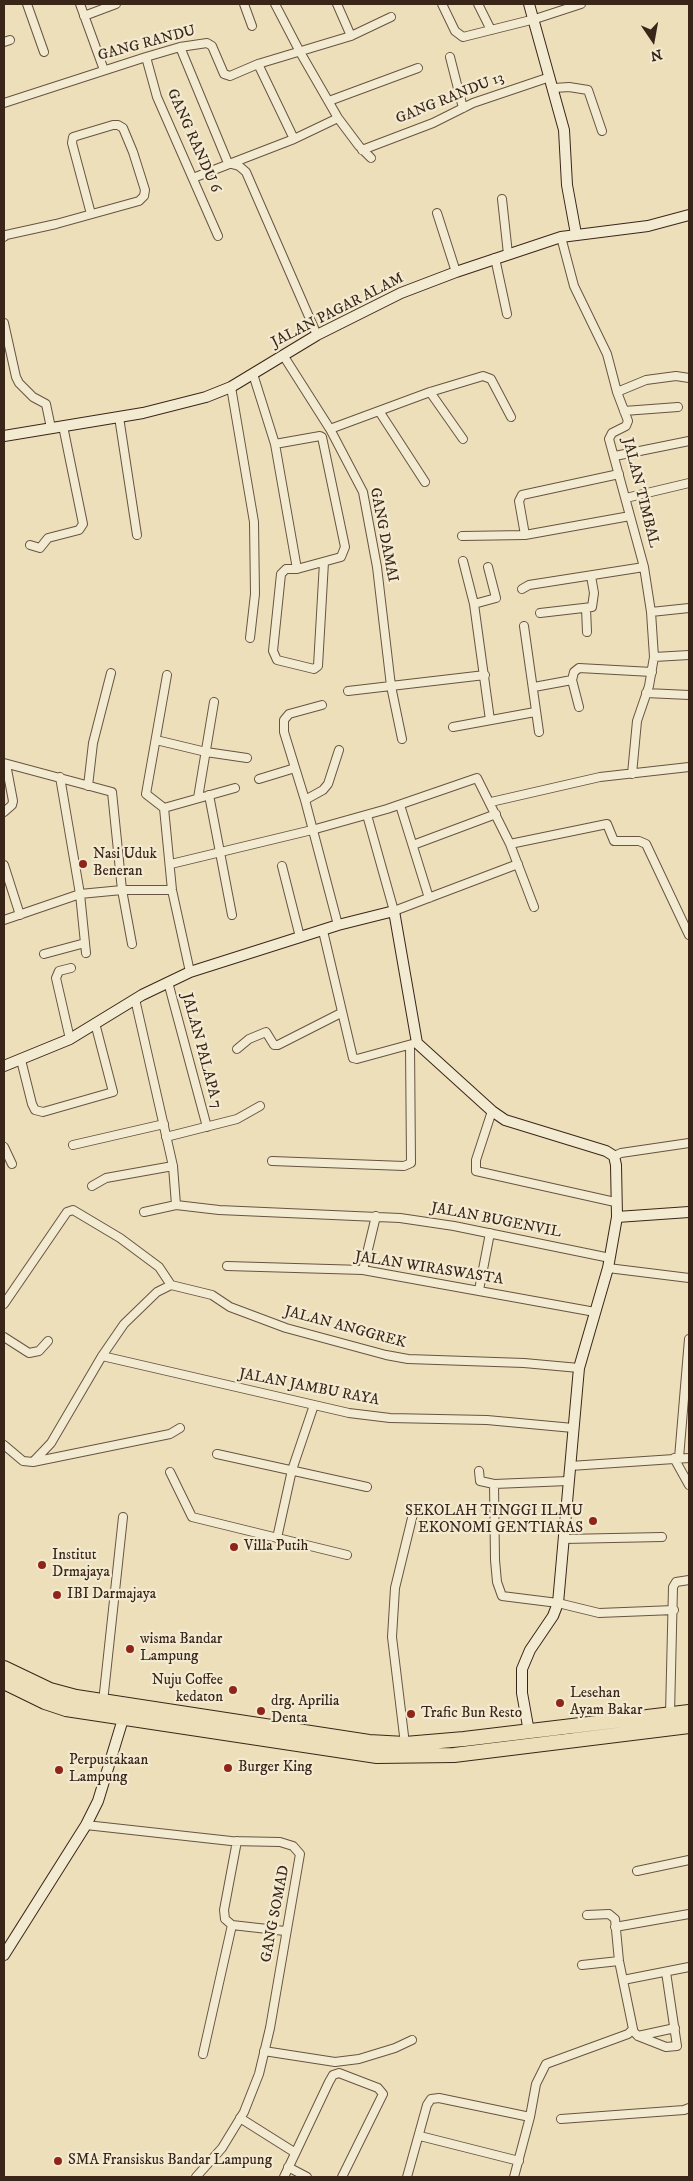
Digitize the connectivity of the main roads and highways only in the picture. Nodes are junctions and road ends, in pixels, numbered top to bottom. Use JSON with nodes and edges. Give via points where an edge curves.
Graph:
{"nodes":[{"id":1,"x":4,"y":1668,"type":"edge"},
{"id":2,"x":4,"y":1682,"type":"edge"},
{"id":3,"x":689,"y":1712,"type":"edge"},
{"id":4,"x":181,"y":1720,"type":"junction"},
{"id":5,"x":689,"y":1726,"type":"edge"},
{"id":6,"x":330,"y":1742,"type":"junction"}],
"edges":[{"from":1,"to":4,"type":"highway","via":[[50,1690]]},
{"from":2,"to":4,"type":"highway","via":[[45,1702],[123,1719]]},
{"from":3,"to":6,"type":"highway","via":[[405,1744]]},
{"from":4,"to":6,"type":"highway"},
{"from":5,"to":6,"type":"highway","via":[[445,1755],[377,1756]]}]}
